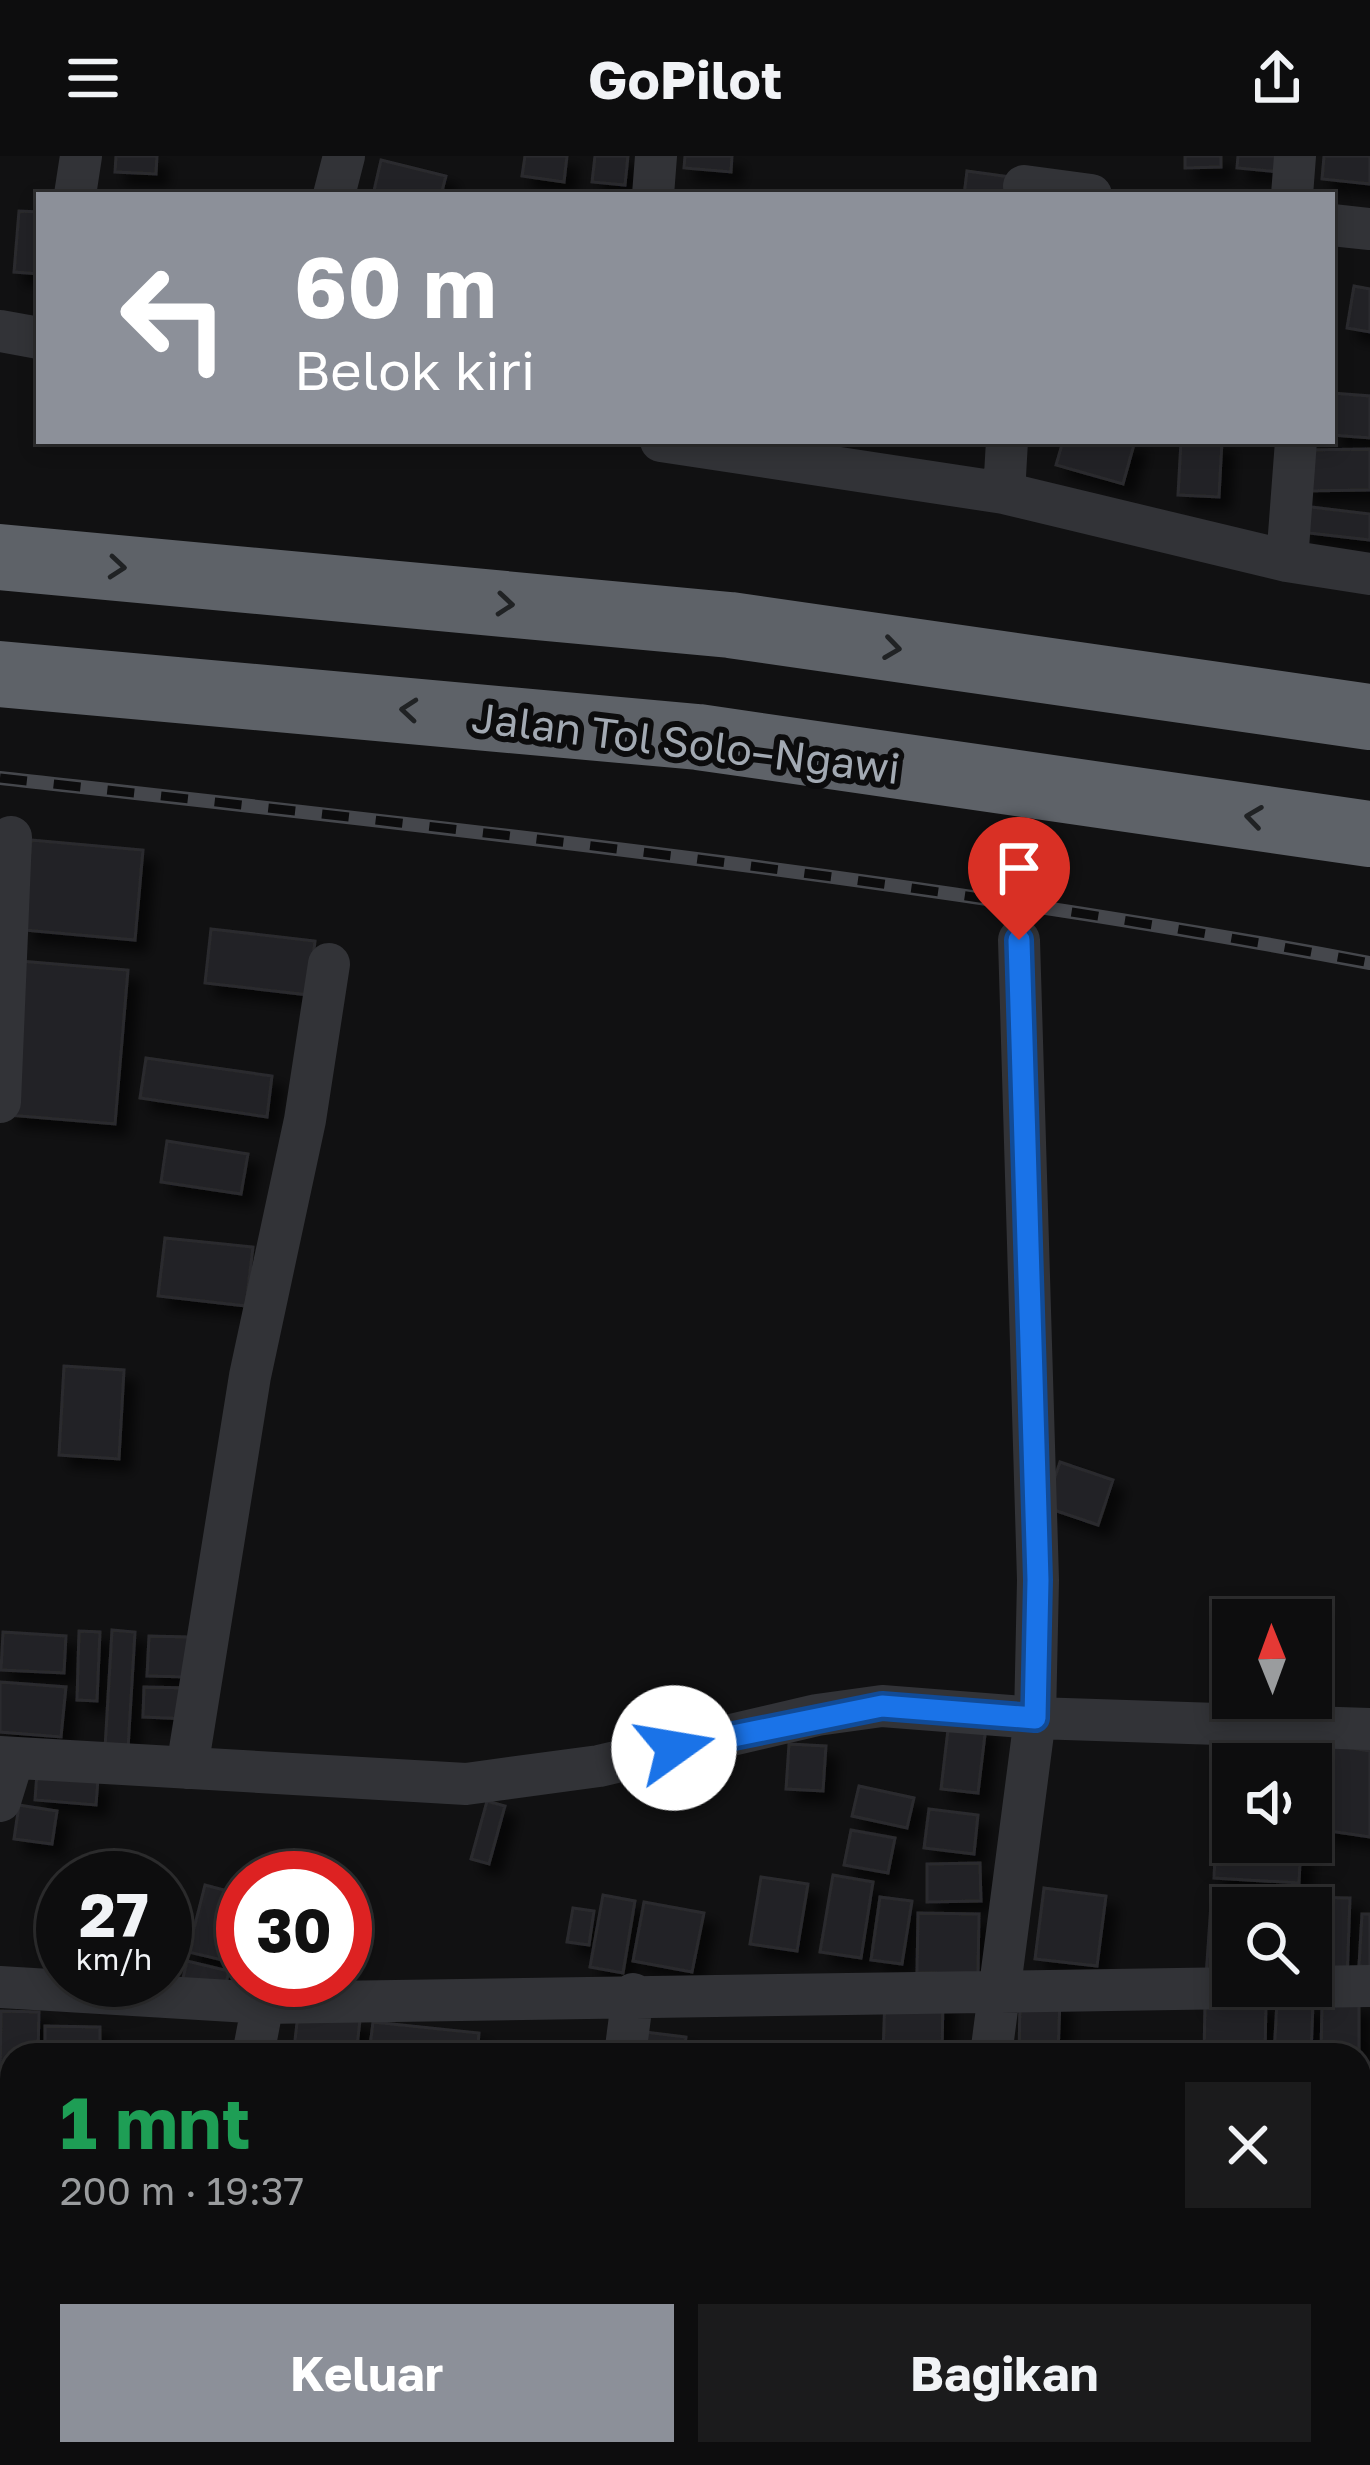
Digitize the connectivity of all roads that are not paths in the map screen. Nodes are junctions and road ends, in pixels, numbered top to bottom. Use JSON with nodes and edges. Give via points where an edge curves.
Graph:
{"nodes":[{"id":1,"x":81,"y":156,"type":"edge"},
{"id":2,"x":344,"y":156,"type":"edge"},
{"id":3,"x":656,"y":156,"type":"edge"},
{"id":4,"x":1295,"y":156,"type":"edge"},
{"id":5,"x":1024,"y":179,"type":"edge"},
{"id":6,"x":75,"y":192,"type":"edge"},
{"id":7,"x":335,"y":192,"type":"edge"},
{"id":8,"x":653,"y":192,"type":"edge"},
{"id":9,"x":1078,"y":192,"type":"edge"},
{"id":10,"x":1292,"y":192,"type":"edge"},
{"id":11,"x":1335,"y":225,"type":"edge"},
{"id":12,"x":1370,"y":230,"type":"edge"},
{"id":13,"x":0,"y":331,"type":"edge"},
{"id":14,"x":36,"y":337,"type":"edge"},
{"id":15,"x":681,"y":444,"type":"edge"},
{"id":16,"x":1007,"y":444,"type":"edge"},
{"id":17,"x":1296,"y":444,"type":"edge"},
{"id":18,"x":1004,"y":493,"type":"junction"},
{"id":19,"x":0,"y":556,"type":"edge"},
{"id":20,"x":1287,"y":561,"type":"junction"},
{"id":21,"x":1370,"y":574,"type":"edge"},
{"id":22,"x":0,"y":674,"type":"edge"},
{"id":23,"x":1370,"y":717,"type":"edge"},
{"id":24,"x":1370,"y":834,"type":"edge"},
{"id":25,"x":11,"y":837,"type":"dead end"},
{"id":26,"x":1019,"y":940,"type":"dead end"},
{"id":27,"x":2,"y":951,"type":"edge"},
{"id":28,"x":329,"y":964,"type":"dead end"},
{"id":29,"x":0,"y":1102,"type":"edge"},
{"id":30,"x":1035,"y":1718,"type":"junction"},
{"id":31,"x":1370,"y":1729,"type":"edge"},
{"id":32,"x":6,"y":1758,"type":"edge"},
{"id":33,"x":187,"y":1768,"type":"junction"},
{"id":34,"x":0,"y":1801,"type":"edge"},
{"id":35,"x":1370,"y":1986,"type":"edge"},
{"id":36,"x":0,"y":1987,"type":"edge"},
{"id":37,"x":1003,"y":1988,"type":"junction"},
{"id":38,"x":633,"y":1994,"type":"junction"},
{"id":39,"x":216,"y":2000,"type":"edge"},
{"id":40,"x":372,"y":2000,"type":"edge"},
{"id":41,"x":261,"y":2007,"type":"edge"},
{"id":42,"x":255,"y":2043,"type":"edge"},
{"id":43,"x":627,"y":2043,"type":"edge"},
{"id":44,"x":993,"y":2043,"type":"edge"}],
"edges":[{"from":1,"to":6,"type":"street"},
{"from":2,"to":7,"type":"street"},
{"from":3,"to":8,"type":"street"},
{"from":4,"to":10,"type":"street"},
{"from":5,"to":9,"type":"street"},
{"from":11,"to":12,"type":"street"},
{"from":13,"to":14,"type":"street"},
{"from":15,"to":18,"type":"street"},
{"from":16,"to":18,"type":"street"},
{"from":17,"to":20,"type":"street"},
{"from":18,"to":20,"type":"street"},
{"from":19,"to":23,"type":"highway","one_way":true,"via":[[730,625]]},
{"from":20,"to":21,"type":"street"},
{"from":24,"to":22,"type":"highway","name":"Jalan Tol Solo–Ngawi","one_way":true,"via":[[698,737]]},
{"from":25,"to":27,"type":"street"},
{"from":26,"to":30,"type":"street"},
{"from":27,"to":29,"type":"street"},
{"from":28,"to":33,"type":"street","via":[[250,1376]]},
{"from":30,"to":31,"type":"street"},
{"from":30,"to":33,"type":"street","via":[[882,1706],[599,1766],[466,1784]]},
{"from":30,"to":37,"type":"street"},
{"from":32,"to":33,"type":"street"},
{"from":32,"to":34,"type":"street"},
{"from":35,"to":37,"type":"street"},
{"from":36,"to":39,"type":"street"},
{"from":37,"to":38,"type":"street"},
{"from":37,"to":44,"type":"street"},
{"from":38,"to":40,"type":"street"},
{"from":38,"to":43,"type":"street"},
{"from":41,"to":42,"type":"street"}]}
